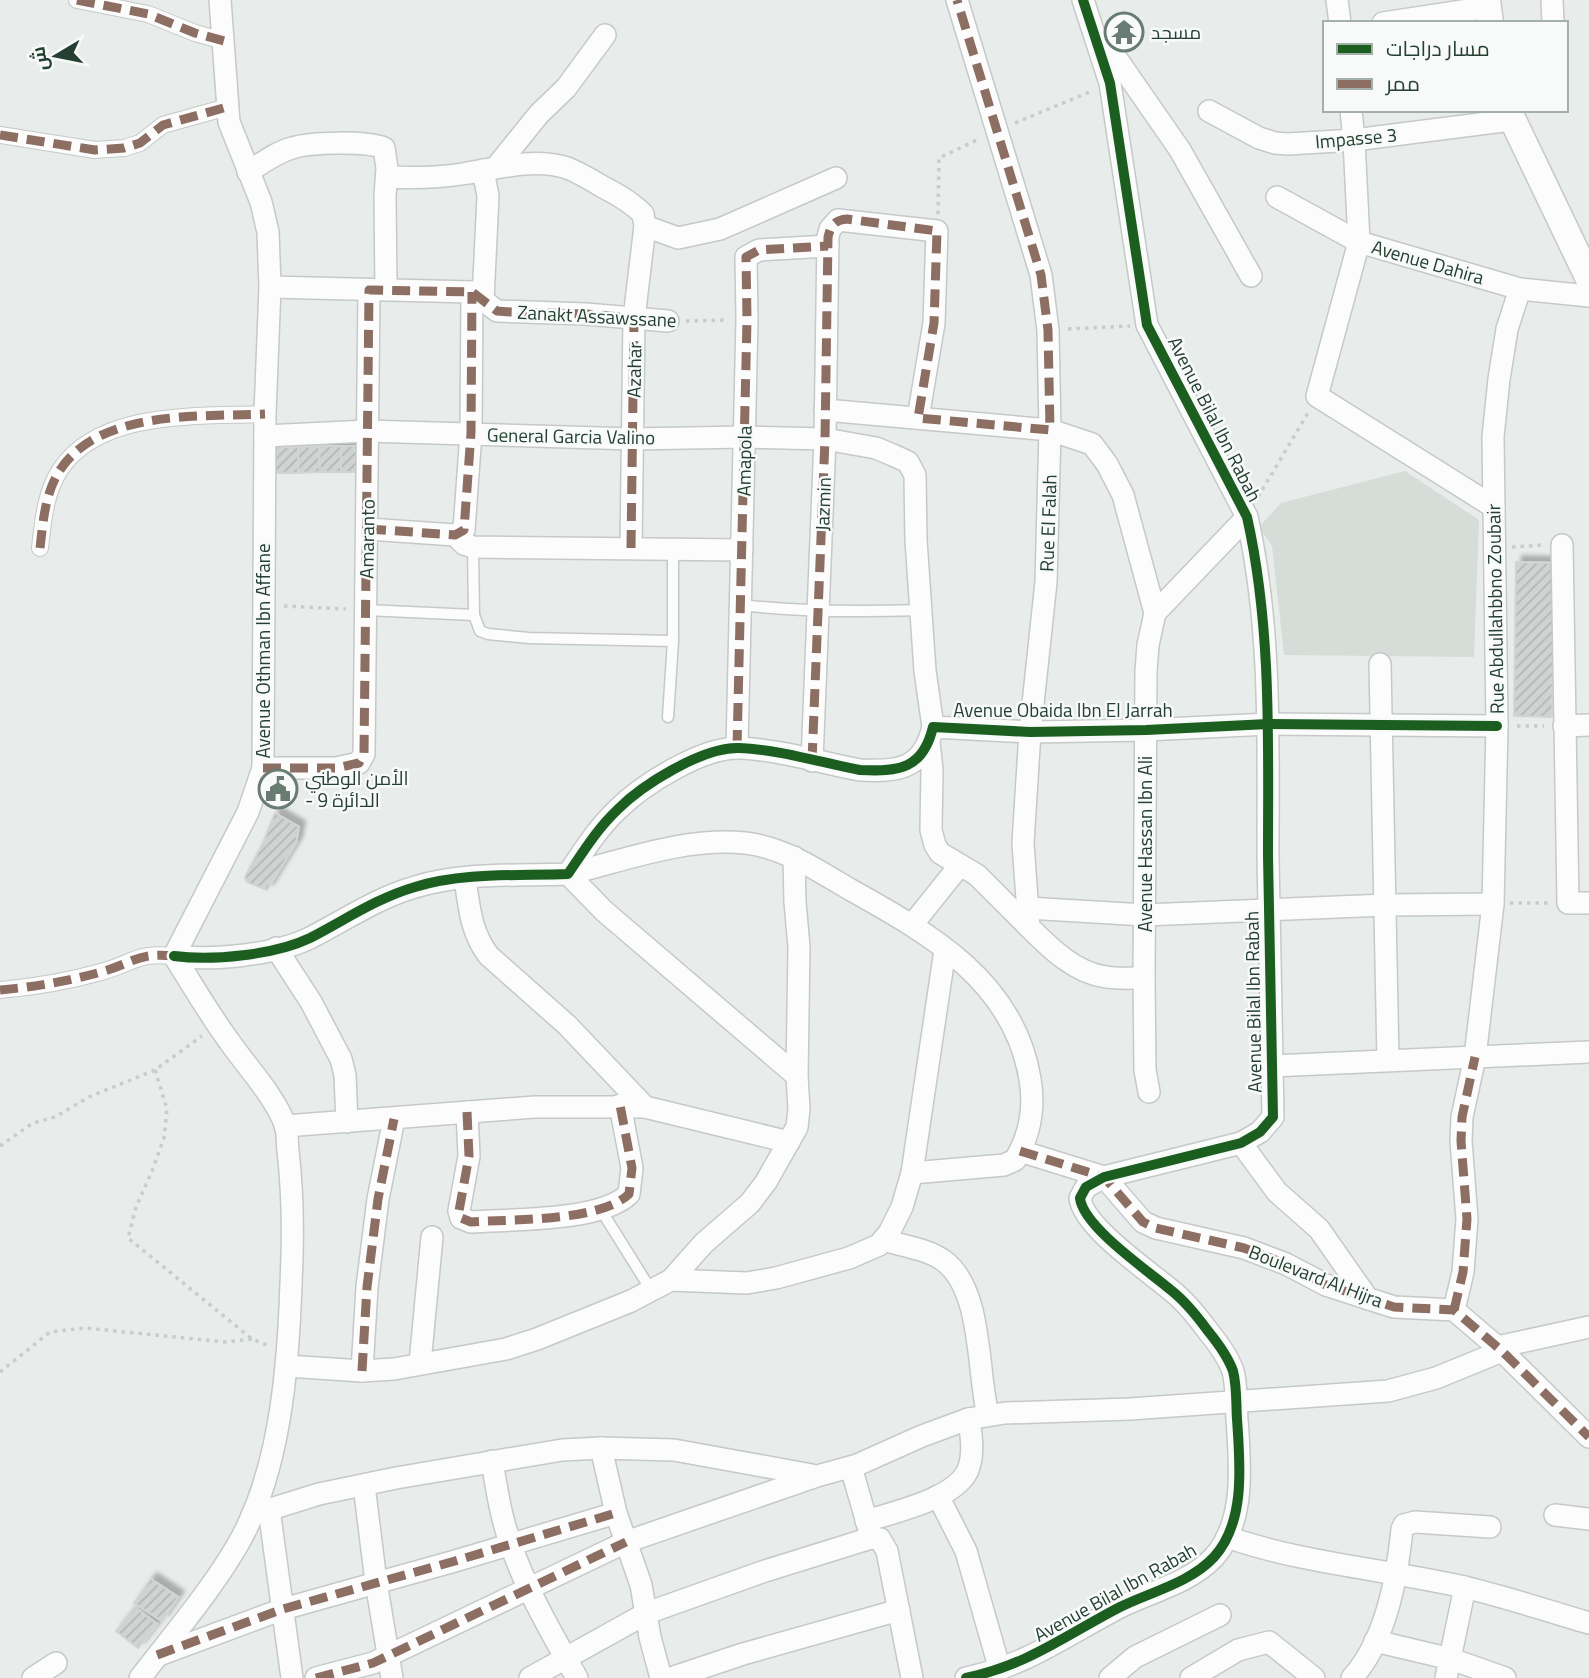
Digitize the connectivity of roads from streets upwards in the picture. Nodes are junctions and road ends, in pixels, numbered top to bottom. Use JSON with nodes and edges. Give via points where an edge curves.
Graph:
{"nodes":[{"id":1,"x":77,"y":0,"type":"edge"},
{"id":2,"x":219,"y":0,"type":"edge"},
{"id":3,"x":957,"y":0,"type":"edge"},
{"id":4,"x":1083,"y":0,"type":"edge"},
{"id":5,"x":1337,"y":0,"type":"edge"},
{"id":6,"x":1552,"y":0,"type":"edge"},
{"id":7,"x":1488,"y":10,"type":"edge"},
{"id":8,"x":1340,"y":21,"type":"edge"},
{"id":9,"x":1399,"y":21,"type":"edge"},
{"id":10,"x":1553,"y":21,"type":"edge"},
{"id":11,"x":1094,"y":26,"type":"junction"},
{"id":12,"x":605,"y":35,"type":"dead end"},
{"id":13,"x":224,"y":41,"type":"junction"},
{"id":14,"x":227,"y":107,"type":"junction"},
{"id":15,"x":1209,"y":111,"type":"dead end"},
{"id":16,"x":1351,"y":112,"type":"edge"},
{"id":17,"x":1509,"y":115,"type":"edge"},
{"id":18,"x":0,"y":135,"type":"edge"},
{"id":19,"x":1354,"y":140,"type":"junction"},
{"id":20,"x":490,"y":168,"type":"junction"},
{"id":21,"x":248,"y":172,"type":"junction"},
{"id":22,"x":387,"y":177,"type":"junction"},
{"id":23,"x":836,"y":178,"type":"dead end"},
{"id":24,"x":1277,"y":197,"type":"dead end"},
{"id":25,"x":645,"y":226,"type":"junction"},
{"id":26,"x":1359,"y":242,"type":"junction"},
{"id":27,"x":828,"y":246,"type":"junction"},
{"id":28,"x":1251,"y":276,"type":"dead end"},
{"id":29,"x":1589,"y":279,"type":"edge"},
{"id":30,"x":270,"y":287,"type":"junction"},
{"id":31,"x":1520,"y":289,"type":"junction"},
{"id":32,"x":378,"y":290,"type":"junction"},
{"id":33,"x":477,"y":296,"type":"junction"},
{"id":34,"x":1589,"y":296,"type":"edge"},
{"id":35,"x":634,"y":318,"type":"junction"},
{"id":36,"x":668,"y":321,"type":"road end"},
{"id":37,"x":825,"y":410,"type":"junction"},
{"id":38,"x":265,"y":414,"type":"junction"},
{"id":39,"x":918,"y":418,"type":"junction"},
{"id":40,"x":1050,"y":430,"type":"junction"},
{"id":41,"x":367,"y":431,"type":"junction"},
{"id":42,"x":471,"y":433,"type":"junction"},
{"id":43,"x":265,"y":436,"type":"junction"},
{"id":44,"x":744,"y":437,"type":"junction"},
{"id":45,"x":633,"y":439,"type":"junction"},
{"id":46,"x":825,"y":439,"type":"junction"},
{"id":47,"x":1493,"y":507,"type":"junction"},
{"id":48,"x":1247,"y":517,"type":"junction"},
{"id":49,"x":368,"y":529,"type":"junction"},
{"id":50,"x":464,"y":541,"type":"junction"},
{"id":51,"x":1562,"y":545,"type":"road end"},
{"id":52,"x":40,"y":548,"type":"dead end"},
{"id":53,"x":631,"y":548,"type":"junction"},
{"id":54,"x":742,"y":550,"type":"junction"},
{"id":55,"x":1155,"y":612,"type":"junction"},
{"id":56,"x":1380,"y":664,"type":"dead end"},
{"id":57,"x":1268,"y":724,"type":"junction"},
{"id":58,"x":1589,"y":725,"type":"edge"},
{"id":59,"x":1380,"y":726,"type":"junction"},
{"id":60,"x":1497,"y":726,"type":"junction"},
{"id":61,"x":1564,"y":726,"type":"junction"},
{"id":62,"x":1146,"y":730,"type":"junction"},
{"id":63,"x":1030,"y":732,"type":"junction"},
{"id":64,"x":931,"y":734,"type":"junction"},
{"id":65,"x":737,"y":748,"type":"junction"},
{"id":66,"x":812,"y":761,"type":"junction"},
{"id":67,"x":263,"y":768,"type":"junction"},
{"id":68,"x":794,"y":857,"type":"junction"},
{"id":69,"x":960,"y":865,"type":"junction"},
{"id":70,"x":568,"y":874,"type":"junction"},
{"id":71,"x":465,"y":878,"type":"junction"},
{"id":72,"x":1578,"y":903,"type":"edge"},
{"id":73,"x":1493,"y":904,"type":"junction"},
{"id":74,"x":1386,"y":905,"type":"junction"},
{"id":75,"x":1269,"y":911,"type":"junction"},
{"id":76,"x":1145,"y":915,"type":"junction"},
{"id":77,"x":1028,"y":917,"type":"junction"},
{"id":78,"x":912,"y":925,"type":"junction"},
{"id":79,"x":276,"y":948,"type":"junction"},
{"id":80,"x":945,"y":950,"type":"junction"},
{"id":81,"x":174,"y":956,"type":"junction"},
{"id":82,"x":1144,"y":978,"type":"junction"},
{"id":83,"x":0,"y":990,"type":"edge"},
{"id":84,"x":1589,"y":1052,"type":"edge"},
{"id":85,"x":1475,"y":1056,"type":"junction"},
{"id":86,"x":1388,"y":1060,"type":"junction"},
{"id":87,"x":1272,"y":1066,"type":"junction"},
{"id":88,"x":797,"y":1076,"type":"junction"},
{"id":89,"x":1149,"y":1092,"type":"dead end"},
{"id":90,"x":620,"y":1105,"type":"junction"},
{"id":91,"x":645,"y":1107,"type":"junction"},
{"id":92,"x":467,"y":1112,"type":"junction"},
{"id":93,"x":394,"y":1119,"type":"junction"},
{"id":94,"x":348,"y":1122,"type":"junction"},
{"id":95,"x":285,"y":1126,"type":"junction"},
{"id":96,"x":789,"y":1142,"type":"junction"},
{"id":97,"x":1241,"y":1143,"type":"junction"},
{"id":98,"x":1020,"y":1151,"type":"junction"},
{"id":99,"x":912,"y":1173,"type":"junction"},
{"id":100,"x":1104,"y":1177,"type":"junction"},
{"id":101,"x":432,"y":1237,"type":"dead end"},
{"id":102,"x":883,"y":1240,"type":"junction"},
{"id":103,"x":671,"y":1280,"type":"junction"},
{"id":104,"x":1368,"y":1299,"type":"junction"},
{"id":105,"x":1454,"y":1310,"type":"junction"},
{"id":106,"x":1589,"y":1327,"type":"edge"},
{"id":107,"x":1499,"y":1349,"type":"junction"},
{"id":108,"x":287,"y":1360,"type":"junction"},
{"id":109,"x":420,"y":1363,"type":"junction"},
{"id":110,"x":362,"y":1371,"type":"junction"},
{"id":111,"x":1236,"y":1401,"type":"junction"},
{"id":112,"x":978,"y":1417,"type":"junction"},
{"id":113,"x":1589,"y":1437,"type":"edge"},
{"id":114,"x":601,"y":1448,"type":"junction"},
{"id":115,"x":492,"y":1461,"type":"junction"},
{"id":116,"x":851,"y":1467,"type":"junction"},
{"id":117,"x":817,"y":1476,"type":"junction"},
{"id":118,"x":364,"y":1485,"type":"junction"},
{"id":119,"x":938,"y":1496,"type":"junction"},
{"id":120,"x":261,"y":1512,"type":"junction"},
{"id":121,"x":616,"y":1513,"type":"junction"},
{"id":122,"x":1555,"y":1515,"type":"dead end"},
{"id":123,"x":1589,"y":1519,"type":"edge"},
{"id":124,"x":1490,"y":1527,"type":"dead end"},
{"id":125,"x":869,"y":1530,"type":"junction"},
{"id":126,"x":1227,"y":1537,"type":"junction"},
{"id":127,"x":626,"y":1542,"type":"junction"},
{"id":128,"x":511,"y":1544,"type":"junction"},
{"id":129,"x":1397,"y":1575,"type":"junction"},
{"id":130,"x":376,"y":1582,"type":"junction"},
{"id":131,"x":1465,"y":1587,"type":"junction"},
{"id":132,"x":530,"y":1590,"type":"junction"},
{"id":133,"x":283,"y":1609,"type":"junction"},
{"id":134,"x":899,"y":1610,"type":"junction"},
{"id":135,"x":647,"y":1613,"type":"junction"},
{"id":136,"x":1220,"y":1615,"type":"dead end"},
{"id":137,"x":1589,"y":1623,"type":"edge"},
{"id":138,"x":1375,"y":1641,"type":"junction"},
{"id":139,"x":157,"y":1655,"type":"junction"},
{"id":140,"x":388,"y":1655,"type":"junction"},
{"id":141,"x":565,"y":1658,"type":"junction"},
{"id":142,"x":56,"y":1663,"type":"dead end"},
{"id":143,"x":1449,"y":1668,"type":"edge"},
{"id":144,"x":1000,"y":1670,"type":"junction"},
{"id":145,"x":33,"y":1678,"type":"edge"},
{"id":146,"x":140,"y":1678,"type":"edge"},
{"id":147,"x":292,"y":1678,"type":"edge"},
{"id":148,"x":316,"y":1678,"type":"edge"},
{"id":149,"x":392,"y":1678,"type":"edge"},
{"id":150,"x":530,"y":1678,"type":"edge"},
{"id":151,"x":577,"y":1678,"type":"edge"},
{"id":152,"x":661,"y":1678,"type":"edge"},
{"id":153,"x":671,"y":1678,"type":"edge"},
{"id":154,"x":912,"y":1678,"type":"edge"},
{"id":155,"x":967,"y":1678,"type":"edge"},
{"id":156,"x":1110,"y":1678,"type":"edge"},
{"id":157,"x":1191,"y":1678,"type":"edge"},
{"id":158,"x":1314,"y":1678,"type":"edge"},
{"id":159,"x":1352,"y":1678,"type":"edge"},
{"id":160,"x":1505,"y":1678,"type":"edge"}],
"edges":[{"from":1,"to":13,"type":"street","via":[[148,14]]},
{"from":2,"to":13,"type":"street","name":"Avenue Othman Ibn Affane"},
{"from":3,"to":40,"type":"street","name":"Rue El Falah","via":[[1041,275],[1048,330]]},
{"from":4,"to":11,"type":"street","name":"Avenue Bilal Ibn Rabah"},
{"from":5,"to":8,"type":"street"},
{"from":6,"to":10,"type":"street"},
{"from":7,"to":9,"type":"street"},
{"from":11,"to":28,"type":"street","via":[[1174,141]]},
{"from":11,"to":48,"type":"street","name":"Avenue Bilal Ibn Rabah","via":[[1110,83],[1147,325]]},
{"from":12,"to":20,"type":"street","via":[[566,88]]},
{"from":13,"to":14,"type":"street","name":"Avenue Othman Ibn Affane"},
{"from":14,"to":18,"type":"street","via":[[163,125],[140,143],[124,148],[95,150]]},
{"from":14,"to":21,"type":"street","name":"Avenue Othman Ibn Affane"},
{"from":15,"to":19,"type":"street","name":"Impasse 3","via":[[1275,143]]},
{"from":16,"to":19,"type":"street"},
{"from":17,"to":19,"type":"street","name":"Impasse 3"},
{"from":17,"to":29,"type":"street"},
{"from":19,"to":26,"type":"street"},
{"from":20,"to":22,"type":"street"},
{"from":20,"to":25,"type":"street","via":[[524,164],[565,168],[636,207]]},
{"from":20,"to":33,"type":"street"},
{"from":21,"to":22,"type":"street","name":"Amaranto","via":[[290,148],[372,143],[384,148]]},
{"from":21,"to":30,"type":"street","name":"Avenue Othman Ibn Affane","via":[[268,232]]},
{"from":22,"to":32,"type":"street","name":"Amaranto"},
{"from":23,"to":25,"type":"street","via":[[719,229],[678,238]]},
{"from":24,"to":26,"type":"street","name":"Avenue Dahira"},
{"from":25,"to":35,"type":"street","name":"Azahar"},
{"from":26,"to":31,"type":"street","name":"Avenue Dahira"},
{"from":26,"to":47,"type":"street","via":[[1317,396]]},
{"from":27,"to":37,"type":"street","name":"Jazmin"},
{"from":27,"to":39,"type":"street","via":[[830,229],[838,220],[937,231],[934,323]]},
{"from":27,"to":44,"type":"street","name":"Amapola","via":[[759,250],[746,257]]},
{"from":30,"to":32,"type":"street","name":"Zanakt Assawssane"},
{"from":30,"to":38,"type":"street","name":"Avenue Othman Ibn Affane"},
{"from":31,"to":34,"type":"street","name":"Avenue Dahira"},
{"from":31,"to":47,"type":"street","name":"Rue Abdullahbbno Zoubair","via":[[1507,329],[1499,379]]},
{"from":32,"to":33,"type":"street","name":"Zanakt Assawssane"},
{"from":32,"to":41,"type":"street","name":"Amaranto"},
{"from":33,"to":35,"type":"street","name":"Zanakt Assawssane","via":[[497,311]]},
{"from":33,"to":42,"type":"street"},
{"from":35,"to":36,"type":"street","name":"Zanakt Assawssane"},
{"from":35,"to":45,"type":"street","name":"Azahar"},
{"from":37,"to":39,"type":"street","name":"Avenue Hassan Ibn Ali"},
{"from":37,"to":46,"type":"street","name":"Jazmin"},
{"from":38,"to":43,"type":"street","name":"Avenue Othman Ibn Affane"},
{"from":38,"to":52,"type":"street","via":[[149,420],[91,441],[59,472],[43,520]]},
{"from":39,"to":40,"type":"street","name":"Avenue Hassan Ibn Ali"},
{"from":40,"to":55,"type":"street","name":"Avenue Hassan Ibn Ali","via":[[1092,444],[1107,464],[1123,495]]},
{"from":40,"to":63,"type":"street","name":"Rue El Falah","via":[[1046,582]]},
{"from":41,"to":42,"type":"street","name":"General Garcia Valino"},
{"from":41,"to":43,"type":"street","name":"General Garcia Valino"},
{"from":41,"to":49,"type":"street","name":"Amaranto"},
{"from":42,"to":45,"type":"street","name":"General Garcia Valino"},
{"from":42,"to":50,"type":"street","via":[[461,532]]},
{"from":43,"to":67,"type":"street","name":"Avenue Othman Ibn Affane"},
{"from":44,"to":45,"type":"street","name":"General Garcia Valino"},
{"from":44,"to":46,"type":"street","name":"General Garcia Valino"},
{"from":44,"to":54,"type":"street","name":"Amapola"},
{"from":45,"to":53,"type":"street","name":"Azahar"},
{"from":46,"to":64,"type":"street","name":"General Garcia Valino","via":[[876,448],[908,462],[915,475]]},
{"from":46,"to":66,"type":"street","name":"Jazmin"},
{"from":47,"to":60,"type":"street","name":"Rue Abdullahbbno Zoubair"},
{"from":48,"to":55,"type":"street"},
{"from":48,"to":57,"type":"street","name":"Avenue Bilal Ibn Rabah","via":[[1258,580]]},
{"from":49,"to":50,"type":"street"},
{"from":49,"to":67,"type":"street","name":"Amaranto","via":[[364,754],[359,763],[336,768]]},
{"from":50,"to":53,"type":"street"},
{"from":51,"to":61,"type":"street"},
{"from":53,"to":54,"type":"street"},
{"from":54,"to":65,"type":"street","name":"Amapola"},
{"from":55,"to":62,"type":"street","name":"Avenue Hassan Ibn Ali","via":[[1148,645]]},
{"from":56,"to":59,"type":"street"},
{"from":57,"to":59,"type":"street","name":"Avenue Obaida Ibn El Jarrah"},
{"from":57,"to":62,"type":"street","name":"Avenue Obaida Ibn El Jarrah"},
{"from":57,"to":75,"type":"street","name":"Avenue Bilal Ibn Rabah"},
{"from":58,"to":61,"type":"street"},
{"from":59,"to":60,"type":"street","name":"Avenue Obaida Ibn El Jarrah"},
{"from":59,"to":74,"type":"street"},
{"from":60,"to":73,"type":"street","name":"Rue Abdullahbbno Zoubair"},
{"from":61,"to":72,"type":"street"},
{"from":62,"to":63,"type":"street","name":"Avenue Obaida Ibn El Jarrah"},
{"from":62,"to":76,"type":"street","name":"Avenue Hassan Ibn Ali"},
{"from":63,"to":64,"type":"street","name":"Avenue Obaida Ibn El Jarrah"},
{"from":63,"to":77,"type":"street","name":"Rue El Falah","via":[[1023,843]]},
{"from":64,"to":66,"type":"street","via":[[916,761],[894,770],[860,770]]},
{"from":64,"to":69,"type":"street","name":"General Garcia Valino","via":[[931,830],[940,853]]},
{"from":65,"to":66,"type":"street"},
{"from":65,"to":70,"type":"street","via":[[699,757],[646,788],[597,832]]},
{"from":67,"to":81,"type":"street","name":"Avenue Othman Ibn Affane","via":[[248,812]]},
{"from":68,"to":70,"type":"street","via":[[746,843],[707,843],[676,846]]},
{"from":68,"to":78,"type":"street"},
{"from":68,"to":88,"type":"street","via":[[799,947]]},
{"from":69,"to":77,"type":"street","name":"General Garcia Valino"},
{"from":69,"to":78,"type":"street"},
{"from":70,"to":71,"type":"street"},
{"from":70,"to":88,"type":"street","via":[[604,911]]},
{"from":71,"to":79,"type":"street","via":[[434,881],[385,896],[307,939]]},
{"from":71,"to":91,"type":"street","via":[[471,924],[489,957],[567,1025]]},
{"from":73,"to":74,"type":"street"},
{"from":73,"to":85,"type":"street","name":"Rue Abdullahbbno Zoubair"},
{"from":74,"to":75,"type":"street"},
{"from":74,"to":86,"type":"street"},
{"from":75,"to":76,"type":"street"},
{"from":75,"to":87,"type":"street","name":"Avenue Bilal Ibn Rabah"},
{"from":76,"to":77,"type":"street"},
{"from":76,"to":82,"type":"street","name":"Avenue Hassan Ibn Ali"},
{"from":77,"to":82,"type":"street","via":[[1050,947],[1088,972]]},
{"from":78,"to":80,"type":"street"},
{"from":79,"to":81,"type":"street","via":[[229,958]]},
{"from":79,"to":94,"type":"street","via":[[341,1059]]},
{"from":80,"to":98,"type":"street","via":[[987,985],[1026,1056],[1033,1100]]},
{"from":80,"to":99,"type":"street"},
{"from":81,"to":83,"type":"street","via":[[138,957],[103,971]]},
{"from":81,"to":95,"type":"street"},
{"from":82,"to":89,"type":"street","name":"Avenue Hassan Ibn Ali"},
{"from":84,"to":85,"type":"street"},
{"from":85,"to":86,"type":"street"},
{"from":85,"to":105,"type":"street","name":"Rue Abdullahbbno Zoubair","via":[[1462,1117],[1466,1245]]},
{"from":86,"to":87,"type":"street"},
{"from":87,"to":97,"type":"street","name":"Avenue Bilal Ibn Rabah","via":[[1273,1117]]},
{"from":88,"to":96,"type":"street","via":[[797,1127]]},
{"from":90,"to":91,"type":"street"},
{"from":90,"to":92,"type":"street"},
{"from":90,"to":92,"type":"street","via":[[632,1168],[629,1194],[601,1210],[524,1219],[465,1221],[459,1211],[469,1156]]},
{"from":91,"to":96,"type":"street"},
{"from":92,"to":93,"type":"street"},
{"from":93,"to":94,"type":"street"},
{"from":93,"to":110,"type":"street","via":[[376,1208]]},
{"from":94,"to":95,"type":"street"},
{"from":95,"to":108,"type":"street","via":[[293,1221]]},
{"from":96,"to":103,"type":"street","via":[[750,1203]]},
{"from":97,"to":100,"type":"street","name":"Avenue Bilal Ibn Rabah"},
{"from":97,"to":104,"type":"street","via":[[1277,1192],[1319,1229]]},
{"from":98,"to":99,"type":"street","via":[[1004,1165]]},
{"from":98,"to":100,"type":"street"},
{"from":99,"to":102,"type":"street","via":[[902,1207]]},
{"from":100,"to":104,"type":"street","name":"Boulevard Al Hijra","via":[[1143,1222],[1244,1248]]},
{"from":100,"to":111,"type":"street","name":"Avenue Bilal Ibn Rabah","via":[[1086,1187],[1081,1203],[1105,1234],[1172,1291],[1207,1330],[1233,1371]]},
{"from":101,"to":109,"type":"street"},
{"from":102,"to":103,"type":"street","via":[[866,1253],[776,1278],[725,1283]]},
{"from":102,"to":112,"type":"street","via":[[929,1253],[945,1261],[956,1274],[978,1328],[982,1390]]},
{"from":103,"to":109,"type":"street","via":[[537,1339],[506,1349]]},
{"from":104,"to":105,"type":"street","name":"Boulevard Al Hijra","via":[[1394,1307]]},
{"from":105,"to":107,"type":"street"},
{"from":106,"to":107,"type":"street"},
{"from":107,"to":111,"type":"street","via":[[1436,1378],[1388,1391]]},
{"from":107,"to":113,"type":"street"},
{"from":108,"to":110,"type":"street"},
{"from":108,"to":120,"type":"street"},
{"from":109,"to":110,"type":"street"},
{"from":111,"to":112,"type":"street"},
{"from":111,"to":126,"type":"street","name":"Avenue Bilal Ibn Rabah","via":[[1237,1507]]},
{"from":112,"to":116,"type":"street"},
{"from":112,"to":119,"type":"street","via":[[969,1468],[961,1481]]},
{"from":114,"to":115,"type":"street"},
{"from":114,"to":117,"type":"street","via":[[674,1450]]},
{"from":114,"to":121,"type":"street"},
{"from":115,"to":118,"type":"street"},
{"from":115,"to":128,"type":"street"},
{"from":116,"to":117,"type":"street"},
{"from":116,"to":125,"type":"street"},
{"from":117,"to":127,"type":"street"},
{"from":118,"to":120,"type":"street"},
{"from":118,"to":130,"type":"street"},
{"from":119,"to":125,"type":"street"},
{"from":119,"to":144,"type":"street","via":[[967,1550]]},
{"from":120,"to":133,"type":"street"},
{"from":120,"to":139,"type":"street"},
{"from":121,"to":127,"type":"street"},
{"from":121,"to":128,"type":"street"},
{"from":122,"to":123,"type":"street"},
{"from":124,"to":129,"type":"street","via":[[1407,1524],[1402,1530]]},
{"from":125,"to":134,"type":"street","via":[[885,1544]]},
{"from":125,"to":135,"type":"street"},
{"from":126,"to":129,"type":"street","via":[[1277,1553]]},
{"from":126,"to":144,"type":"street","name":"Avenue Bilal Ibn Rabah","via":[[1215,1556],[1192,1573]]},
{"from":127,"to":132,"type":"street"},
{"from":127,"to":135,"type":"street"},
{"from":128,"to":130,"type":"street"},
{"from":128,"to":132,"type":"street"},
{"from":129,"to":131,"type":"street"},
{"from":129,"to":138,"type":"street"},
{"from":130,"to":133,"type":"street"},
{"from":130,"to":140,"type":"street"},
{"from":131,"to":137,"type":"street"},
{"from":131,"to":143,"type":"street"},
{"from":132,"to":140,"type":"street"},
{"from":132,"to":141,"type":"street"},
{"from":133,"to":139,"type":"street"},
{"from":133,"to":147,"type":"street"},
{"from":134,"to":153,"type":"street"},
{"from":134,"to":154,"type":"street"},
{"from":135,"to":141,"type":"street"},
{"from":135,"to":152,"type":"street"},
{"from":136,"to":156,"type":"street","via":[[1135,1657]]},
{"from":138,"to":143,"type":"street"},
{"from":138,"to":159,"type":"street"},
{"from":139,"to":146,"type":"street"},
{"from":140,"to":148,"type":"street"},
{"from":140,"to":149,"type":"street"},
{"from":141,"to":150,"type":"street"},
{"from":141,"to":151,"type":"street"},
{"from":142,"to":145,"type":"street"},
{"from":143,"to":160,"type":"street"},
{"from":144,"to":155,"type":"street","name":"Avenue Bilal Ibn Rabah"},
{"from":157,"to":158,"type":"street","via":[[1238,1650],[1269,1642]]}]}
